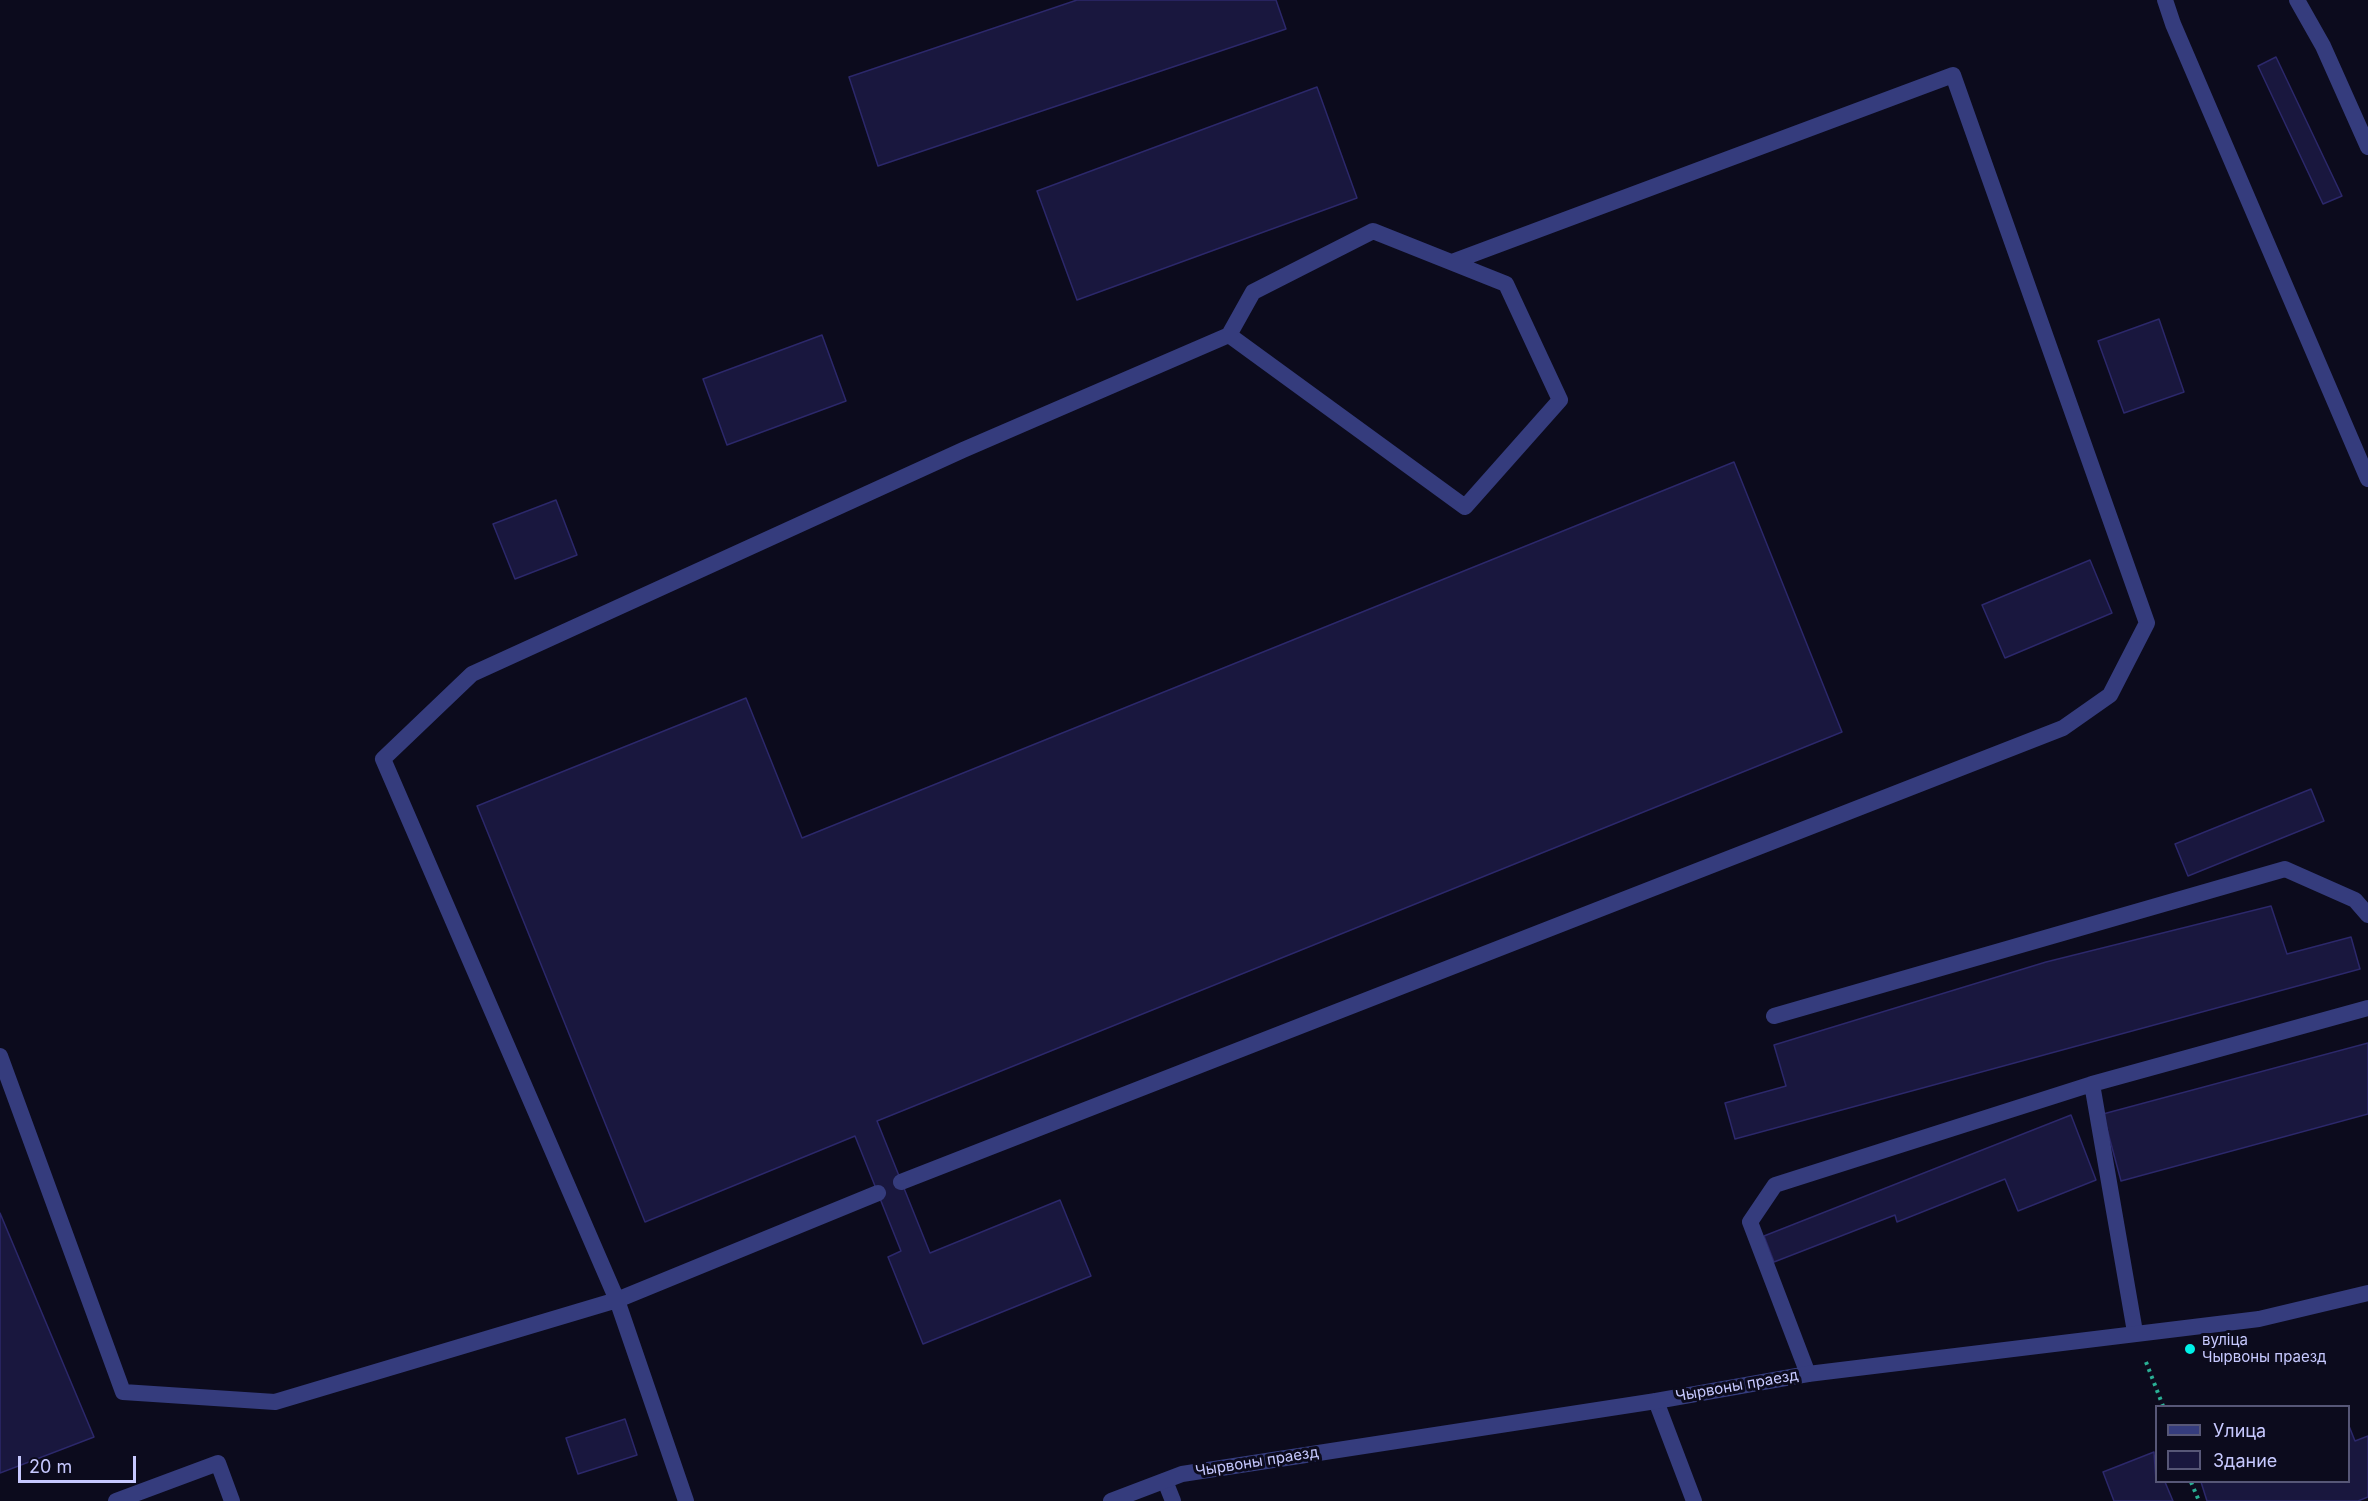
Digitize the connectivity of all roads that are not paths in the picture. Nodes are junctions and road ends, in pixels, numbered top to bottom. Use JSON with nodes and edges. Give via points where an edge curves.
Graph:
{"nodes":[{"id":1,"x":2165,"y":0,"type":"edge"},
{"id":2,"x":2297,"y":0,"type":"edge"},
{"id":3,"x":2368,"y":147,"type":"edge"},
{"id":4,"x":1452,"y":262,"type":"junction"},
{"id":5,"x":1229,"y":335,"type":"junction"},
{"id":6,"x":2368,"y":479,"type":"edge"},
{"id":7,"x":2368,"y":915,"type":"edge"},
{"id":8,"x":2368,"y":1008,"type":"edge"},
{"id":9,"x":1774,"y":1016,"type":"dead end"},
{"id":10,"x":0,"y":1056,"type":"edge"},
{"id":11,"x":2092,"y":1084,"type":"junction"},
{"id":12,"x":902,"y":1182,"type":"dead end"},
{"id":13,"x":878,"y":1193,"type":"dead end"},
{"id":14,"x":2368,"y":1293,"type":"edge"},
{"id":15,"x":617,"y":1300,"type":"junction"},
{"id":16,"x":2135,"y":1332,"type":"junction"},
{"id":17,"x":1808,"y":1374,"type":"junction"},
{"id":18,"x":1656,"y":1401,"type":"junction"},
{"id":19,"x":1165,"y":1481,"type":"junction"},
{"id":20,"x":116,"y":1501,"type":"edge"},
{"id":21,"x":232,"y":1501,"type":"edge"},
{"id":22,"x":686,"y":1501,"type":"edge"},
{"id":23,"x":1111,"y":1501,"type":"edge"},
{"id":24,"x":1173,"y":1501,"type":"edge"},
{"id":25,"x":1694,"y":1501,"type":"edge"}],
"edges":[{"from":1,"to":6,"type":"street"},
{"from":2,"to":3,"type":"street","via":[[2324,46]]},
{"from":4,"to":5,"type":"street","via":[[1373,231],[1253,292]]},
{"from":4,"to":5,"type":"street","via":[[1506,284],[1560,400],[1466,507]]},
{"from":4,"to":12,"type":"street","via":[[1953,75],[2147,623],[2110,695],[2063,728]]},
{"from":5,"to":15,"type":"street","via":[[963,450],[472,674],[383,759]]},
{"from":7,"to":9,"type":"street","via":[[2355,900],[2285,869]]},
{"from":8,"to":11,"type":"street"},
{"from":10,"to":15,"type":"street","via":[[123,1392],[275,1402]]},
{"from":11,"to":16,"type":"street"},
{"from":11,"to":17,"type":"street","via":[[1775,1185],[1750,1222]]},
{"from":13,"to":15,"type":"street"},
{"from":14,"to":16,"type":"street","name":"Чырвоны праезд","via":[[2259,1318]]},
{"from":15,"to":22,"type":"street"},
{"from":16,"to":17,"type":"street","name":"Чырвоны праезд"},
{"from":17,"to":18,"type":"street","name":"Чырвоны праезд"},
{"from":18,"to":19,"type":"street","name":"Чырвоны праезд","via":[[1194,1472]]},
{"from":18,"to":25,"type":"street"},
{"from":19,"to":23,"type":"street","name":"Чырвоны праезд"},
{"from":19,"to":24,"type":"street"},
{"from":20,"to":21,"type":"street","via":[[218,1463]]}]}
